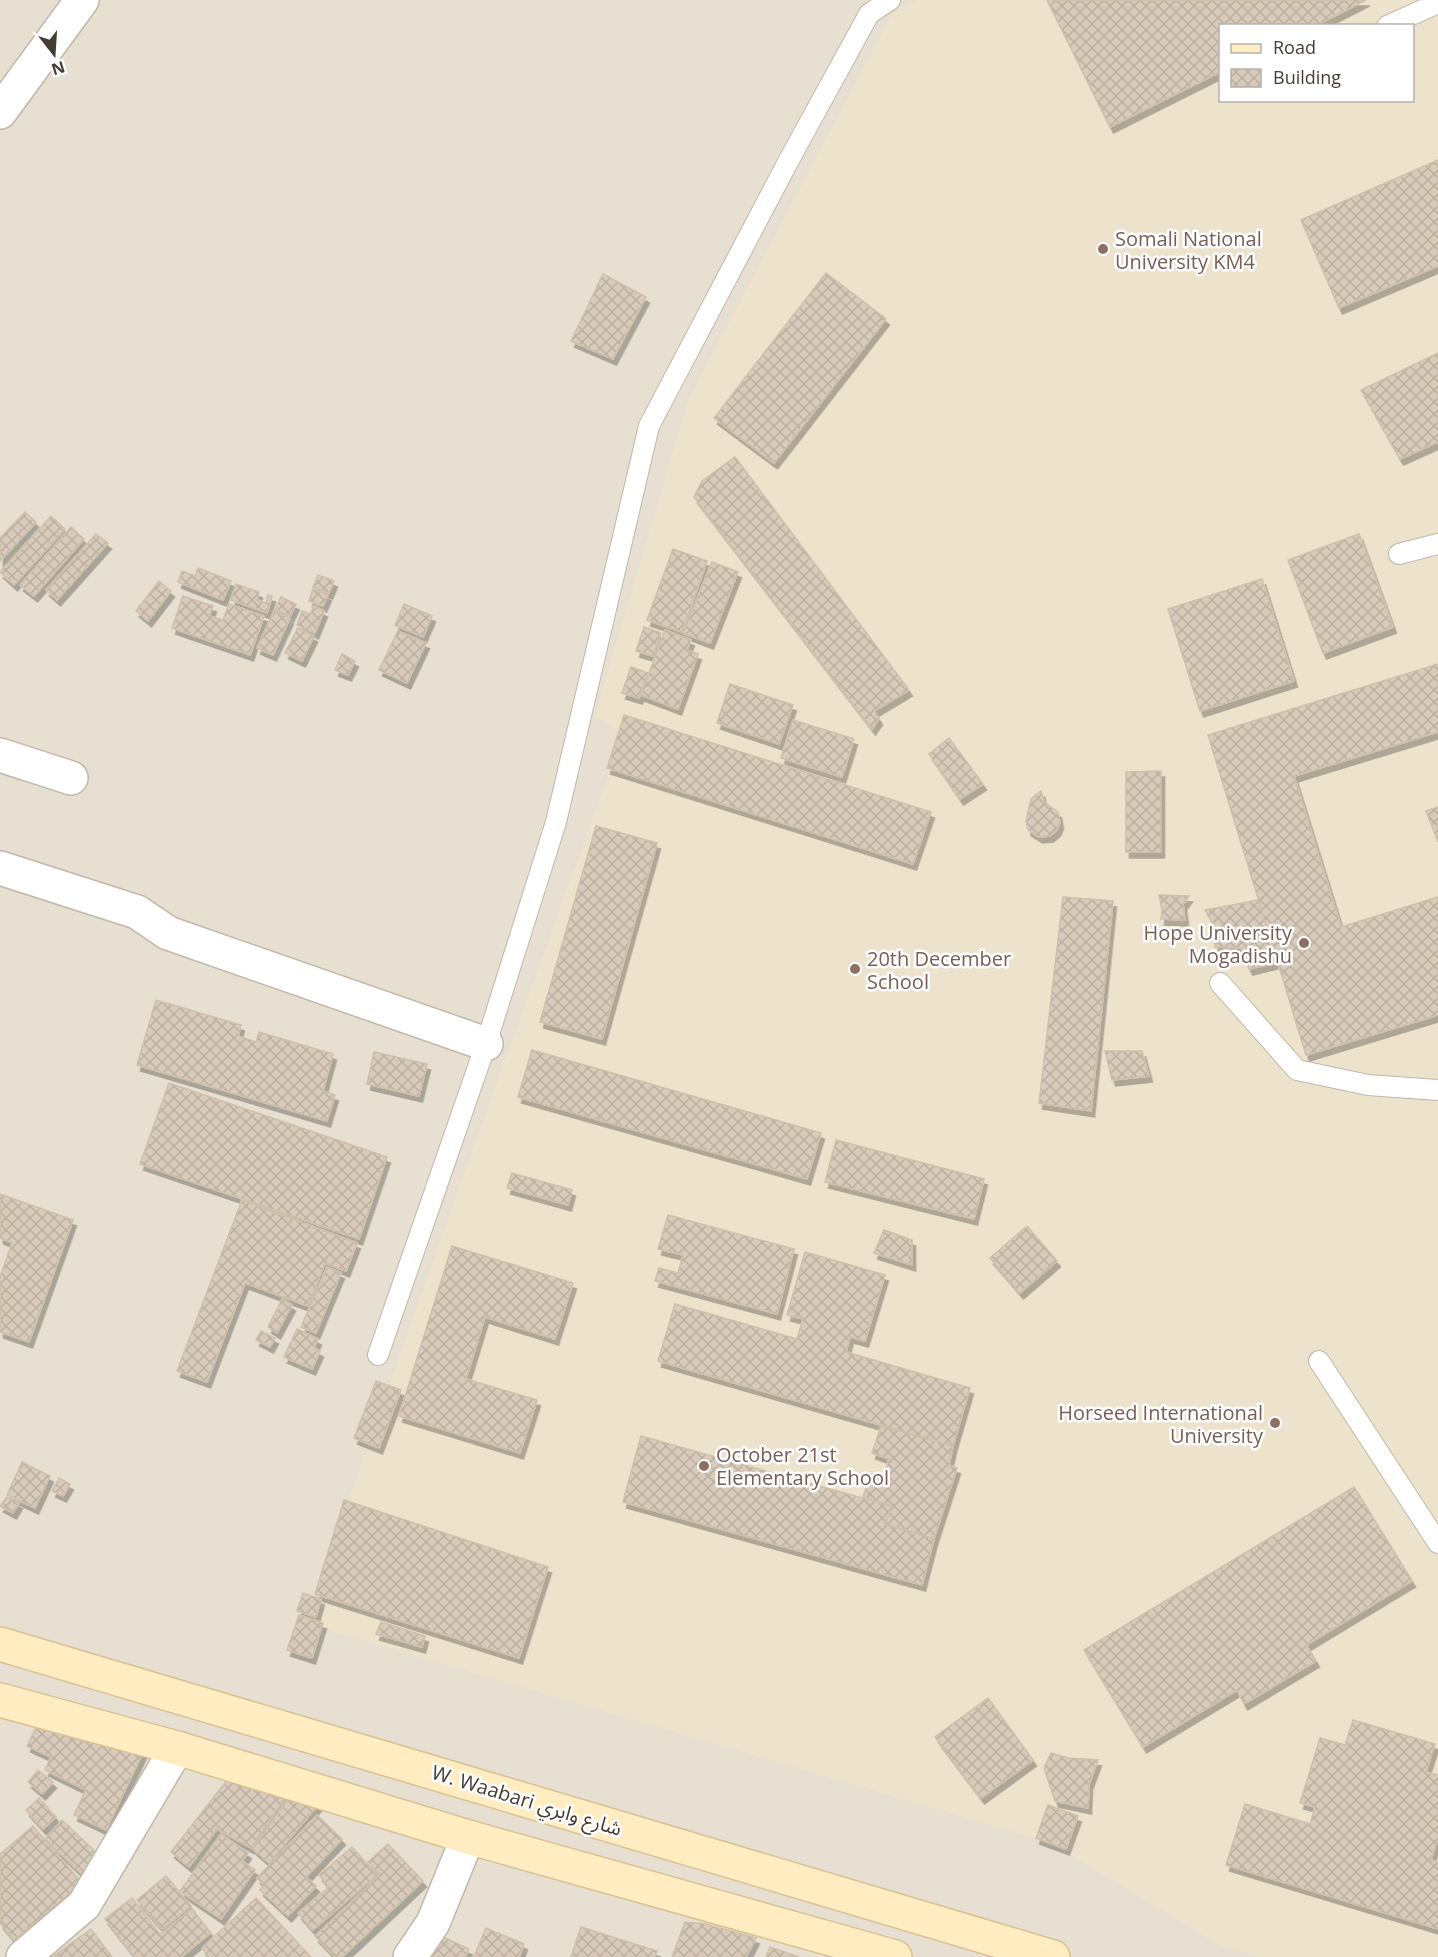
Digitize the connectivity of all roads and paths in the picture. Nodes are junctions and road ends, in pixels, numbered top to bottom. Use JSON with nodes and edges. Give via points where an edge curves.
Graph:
{"nodes":[{"id":1,"x":82,"y":0,"type":"edge"},
{"id":2,"x":890,"y":0,"type":"edge"},
{"id":3,"x":1438,"y":3,"type":"edge"},
{"id":4,"x":1391,"y":24,"type":"edge"},
{"id":5,"x":0,"y":112,"type":"edge"},
{"id":6,"x":1438,"y":544,"type":"edge"},
{"id":7,"x":1399,"y":554,"type":"dead end"},
{"id":8,"x":0,"y":755,"type":"edge"},
{"id":9,"x":71,"y":778,"type":"dead end"},
{"id":10,"x":0,"y":868,"type":"edge"},
{"id":11,"x":1220,"y":983,"type":"dead end"},
{"id":12,"x":486,"y":1044,"type":"junction"},
{"id":13,"x":1438,"y":1089,"type":"edge"},
{"id":14,"x":378,"y":1355,"type":"dead end"},
{"id":15,"x":1319,"y":1361,"type":"dead end"},
{"id":16,"x":1438,"y":1543,"type":"edge"},
{"id":17,"x":0,"y":1644,"type":"edge"},
{"id":18,"x":0,"y":1701,"type":"edge"},
{"id":19,"x":177,"y":1748,"type":"junction"},
{"id":20,"x":468,"y":1837,"type":"junction"},
{"id":21,"x":23,"y":1957,"type":"edge"},
{"id":22,"x":410,"y":1957,"type":"edge"},
{"id":23,"x":895,"y":1957,"type":"edge"},
{"id":24,"x":1053,"y":1957,"type":"edge"}],
"edges":[{"from":1,"to":5,"type":"street"},
{"from":2,"to":12,"type":"lane","via":[[869,14],[649,426],[556,822]]},
{"from":3,"to":4,"type":"lane"},
{"from":6,"to":7,"type":"lane"},
{"from":8,"to":9,"type":"street"},
{"from":10,"to":12,"type":"street","via":[[136,912],[168,933]]},
{"from":11,"to":13,"type":"lane","via":[[1297,1070],[1368,1085]]},
{"from":12,"to":14,"type":"lane"},
{"from":15,"to":16,"type":"lane"},
{"from":17,"to":24,"type":"main road","name":"W. Waabari شارع وابري"},
{"from":18,"to":19,"type":"main road"},
{"from":19,"to":20,"type":"main road"},
{"from":19,"to":21,"type":"street","via":[[84,1905]]},
{"from":20,"to":22,"type":"street","via":[[434,1923]]},
{"from":20,"to":23,"type":"main road"}]}
